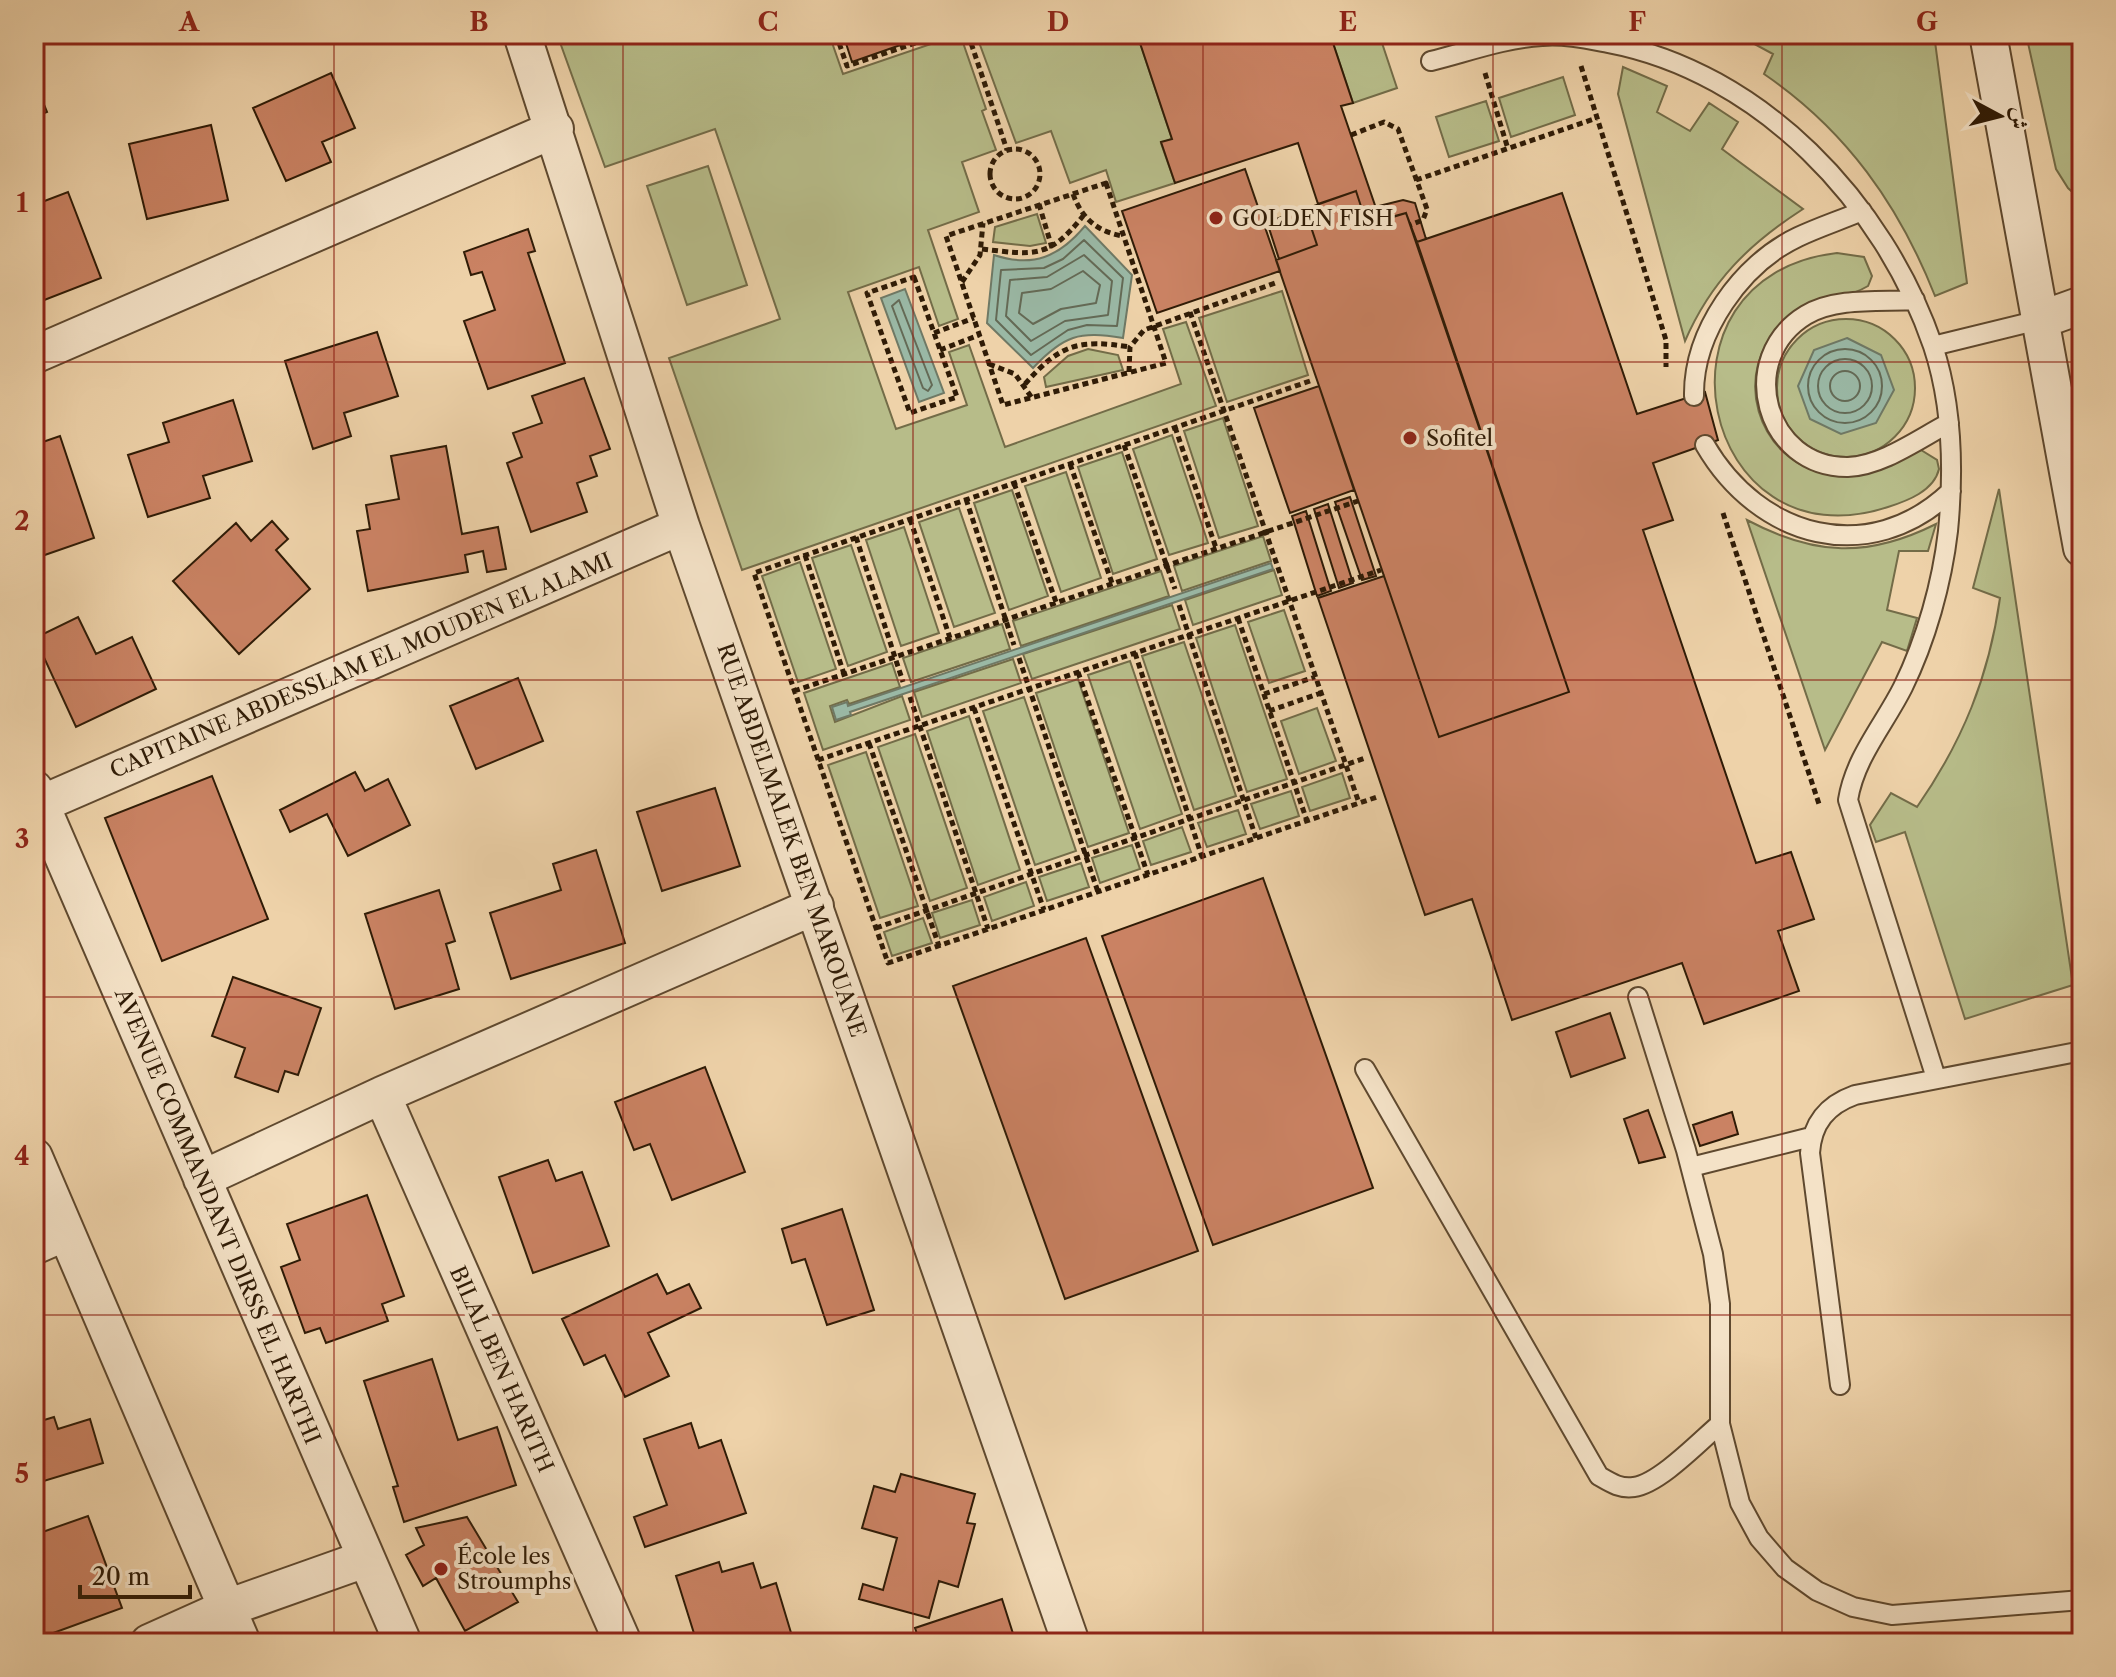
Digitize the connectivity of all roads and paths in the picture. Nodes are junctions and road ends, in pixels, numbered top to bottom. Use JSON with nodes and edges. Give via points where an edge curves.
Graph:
{"nodes":[{"id":1,"x":522,"y":34,"type":"edge"},
{"id":2,"x":836,"y":34,"type":"edge"},
{"id":3,"x":942,"y":34,"type":"edge"},
{"id":4,"x":968,"y":34,"type":"edge"},
{"id":5,"x":1988,"y":34,"type":"edge"},
{"id":6,"x":1500,"y":38,"type":"edge"},
{"id":7,"x":1572,"y":38,"type":"junction"},
{"id":8,"x":1477,"y":49,"type":"junction"},
{"id":9,"x":1431,"y":61,"type":"dead end"},
{"id":10,"x":1597,"y":118,"type":"junction"},
{"id":11,"x":555,"y":129,"type":"junction"},
{"id":12,"x":1351,"y":135,"type":"dead end"},
{"id":13,"x":1508,"y":149,"type":"junction"},
{"id":14,"x":1007,"y":150,"type":"junction"},
{"id":15,"x":1416,"y":180,"type":"junction"},
{"id":16,"x":1073,"y":194,"type":"junction"},
{"id":17,"x":1025,"y":198,"type":"junction"},
{"id":18,"x":1039,"y":204,"type":"junction"},
{"id":19,"x":1029,"y":207,"type":"junction"},
{"id":20,"x":1862,"y":211,"type":"junction"},
{"id":21,"x":1083,"y":216,"type":"junction"},
{"id":22,"x":983,"y":223,"type":"junction"},
{"id":23,"x":1410,"y":225,"type":"dead end"},
{"id":24,"x":1124,"y":237,"type":"junction"},
{"id":25,"x":1052,"y":248,"type":"junction"},
{"id":26,"x":982,"y":249,"type":"junction"},
{"id":27,"x":962,"y":282,"type":"junction"},
{"id":28,"x":1278,"y":282,"type":"dead end"},
{"id":29,"x":1915,"y":300,"type":"junction"},
{"id":30,"x":2082,"y":305,"type":"edge"},
{"id":31,"x":1190,"y":312,"type":"junction"},
{"id":32,"x":974,"y":318,"type":"junction"},
{"id":33,"x":2043,"y":319,"type":"junction"},
{"id":34,"x":1153,"y":324,"type":"junction"},
{"id":35,"x":934,"y":333,"type":"junction"},
{"id":36,"x":979,"y":335,"type":"junction"},
{"id":37,"x":1933,"y":346,"type":"junction"},
{"id":38,"x":1130,"y":347,"type":"junction"},
{"id":39,"x":940,"y":350,"type":"junction"},
{"id":40,"x":34,"y":355,"type":"edge"},
{"id":41,"x":989,"y":364,"type":"junction"},
{"id":42,"x":1666,"y":370,"type":"dead end"},
{"id":43,"x":1129,"y":372,"type":"junction"},
{"id":44,"x":1310,"y":381,"type":"dead end"},
{"id":45,"x":1025,"y":384,"type":"junction"},
{"id":46,"x":1694,"y":396,"type":"dead end"},
{"id":47,"x":1032,"y":398,"type":"junction"},
{"id":48,"x":1224,"y":411,"type":"junction"},
{"id":49,"x":1949,"y":423,"type":"junction"},
{"id":50,"x":1175,"y":427,"type":"junction"},
{"id":51,"x":1124,"y":445,"type":"junction"},
{"id":52,"x":1705,"y":445,"type":"dead end"},
{"id":53,"x":1070,"y":464,"type":"junction"},
{"id":54,"x":1014,"y":483,"type":"junction"},
{"id":55,"x":1951,"y":491,"type":"junction"},
{"id":56,"x":966,"y":499,"type":"junction"},
{"id":57,"x":1358,"y":501,"type":"dead end"},
{"id":58,"x":1716,"y":503,"type":"dead end"},
{"id":59,"x":910,"y":519,"type":"junction"},
{"id":60,"x":681,"y":526,"type":"junction"},
{"id":61,"x":1264,"y":531,"type":"junction"},
{"id":62,"x":856,"y":537,"type":"junction"},
{"id":63,"x":1216,"y":548,"type":"junction"},
{"id":64,"x":2082,"y":548,"type":"edge"},
{"id":65,"x":805,"y":555,"type":"junction"},
{"id":66,"x":1166,"y":564,"type":"junction"},
{"id":67,"x":1381,"y":570,"type":"dead end"},
{"id":68,"x":1112,"y":583,"type":"junction"},
{"id":69,"x":1175,"y":589,"type":"dead end"},
{"id":70,"x":1289,"y":601,"type":"junction"},
{"id":71,"x":1056,"y":602,"type":"junction"},
{"id":72,"x":1179,"y":605,"type":"dead end"},
{"id":73,"x":1238,"y":618,"type":"junction"},
{"id":74,"x":1006,"y":619,"type":"junction"},
{"id":75,"x":1189,"y":635,"type":"junction"},
{"id":76,"x":950,"y":638,"type":"junction"},
{"id":77,"x":1014,"y":645,"type":"dead end"},
{"id":78,"x":1135,"y":653,"type":"junction"},
{"id":79,"x":896,"y":656,"type":"junction"},
{"id":80,"x":1019,"y":658,"type":"dead end"},
{"id":81,"x":1078,"y":672,"type":"junction"},
{"id":82,"x":844,"y":674,"type":"junction"},
{"id":83,"x":1315,"y":677,"type":"junction"},
{"id":84,"x":903,"y":682,"type":"dead end"},
{"id":85,"x":1030,"y":688,"type":"junction"},
{"id":86,"x":794,"y":691,"type":"junction"},
{"id":87,"x":1321,"y":693,"type":"junction"},
{"id":88,"x":1264,"y":694,"type":"junction"},
{"id":89,"x":910,"y":697,"type":"dead end"},
{"id":90,"x":974,"y":708,"type":"junction"},
{"id":91,"x":1269,"y":711,"type":"junction"},
{"id":92,"x":919,"y":726,"type":"junction"},
{"id":93,"x":869,"y":743,"type":"junction"},
{"id":94,"x":1365,"y":758,"type":"dead end"},
{"id":95,"x":818,"y":760,"type":"junction"},
{"id":96,"x":1346,"y":765,"type":"junction"},
{"id":97,"x":1294,"y":783,"type":"junction"},
{"id":98,"x":37,"y":796,"type":"edge"},
{"id":99,"x":1377,"y":797,"type":"dead end"},
{"id":100,"x":1244,"y":801,"type":"junction"},
{"id":101,"x":1359,"y":803,"type":"junction"},
{"id":102,"x":1821,"y":810,"type":"dead end"},
{"id":103,"x":1190,"y":819,"type":"junction"},
{"id":104,"x":1307,"y":821,"type":"junction"},
{"id":105,"x":1135,"y":838,"type":"junction"},
{"id":106,"x":1256,"y":838,"type":"junction"},
{"id":107,"x":1086,"y":856,"type":"junction"},
{"id":108,"x":1202,"y":857,"type":"junction"},
{"id":109,"x":1032,"y":874,"type":"junction"},
{"id":110,"x":1148,"y":875,"type":"junction"},
{"id":111,"x":1098,"y":892,"type":"junction"},
{"id":112,"x":976,"y":894,"type":"junction"},
{"id":113,"x":815,"y":906,"type":"junction"},
{"id":114,"x":1044,"y":910,"type":"junction"},
{"id":115,"x":926,"y":911,"type":"junction"},
{"id":116,"x":876,"y":928,"type":"junction"},
{"id":117,"x":988,"y":929,"type":"junction"},
{"id":118,"x":939,"y":946,"type":"junction"},
{"id":119,"x":1638,"y":997,"type":"dead end"},
{"id":120,"x":2082,"y":1051,"type":"edge"},
{"id":121,"x":1365,"y":1069,"type":"dead end"},
{"id":122,"x":1936,"y":1078,"type":"junction"},
{"id":123,"x":382,"y":1095,"type":"junction"},
{"id":124,"x":1811,"y":1137,"type":"junction"},
{"id":125,"x":34,"y":1157,"type":"edge"},
{"id":126,"x":1691,"y":1167,"type":"junction"},
{"id":127,"x":202,"y":1179,"type":"junction"},
{"id":128,"x":50,"y":1239,"type":"edge"},
{"id":129,"x":1840,"y":1385,"type":"dead end"},
{"id":130,"x":1720,"y":1424,"type":"junction"},
{"id":131,"x":365,"y":1559,"type":"junction"},
{"id":132,"x":2082,"y":1600,"type":"edge"},
{"id":133,"x":227,"y":1608,"type":"junction"},
{"id":134,"x":149,"y":1643,"type":"edge"},
{"id":135,"x":242,"y":1643,"type":"edge"},
{"id":136,"x":403,"y":1643,"type":"edge"},
{"id":137,"x":623,"y":1643,"type":"edge"},
{"id":138,"x":1071,"y":1643,"type":"edge"}],
"edges":[{"from":1,"to":11,"type":"street","name":"RUE ABDELMALEK BEN MAROUANE"},
{"from":2,"to":3,"type":"path","via":[[847,66]]},
{"from":4,"to":14,"type":"path"},
{"from":5,"to":33,"type":"street"},
{"from":6,"to":7,"type":"lane"},
{"from":6,"to":8,"type":"lane"},
{"from":7,"to":10,"type":"path"},
{"from":7,"to":20,"type":"lane","via":[[1661,57],[1732,91],[1795,139]]},
{"from":8,"to":9,"type":"lane"},
{"from":8,"to":13,"type":"path"},
{"from":10,"to":13,"type":"path"},
{"from":10,"to":42,"type":"path","via":[[1666,340]]},
{"from":11,"to":40,"type":"street"},
{"from":11,"to":60,"type":"street","name":"RUE ABDELMALEK BEN MAROUANE"},
{"from":12,"to":15,"type":"path","via":[[1384,122],[1395,125]]},
{"from":13,"to":15,"type":"path"},
{"from":14,"to":17,"type":"path","via":[[1026,151],[1038,165],[1039,184]]},
{"from":14,"to":17,"type":"path","via":[[992,164],[992,184],[1005,198]]},
{"from":15,"to":23,"type":"path","via":[[1426,215]]},
{"from":16,"to":18,"type":"path"},
{"from":16,"to":21,"type":"path"},
{"from":16,"to":24,"type":"path","via":[[1106,183]]},
{"from":17,"to":19,"type":"path"},
{"from":18,"to":19,"type":"path"},
{"from":18,"to":25,"type":"path"},
{"from":19,"to":22,"type":"path"},
{"from":20,"to":29,"type":"lane"},
{"from":20,"to":46,"type":"lane","via":[[1797,237],[1747,275],[1710,331],[1697,365]]},
{"from":21,"to":24,"type":"path","via":[[1108,234]]},
{"from":21,"to":25,"type":"path"},
{"from":22,"to":26,"type":"path"},
{"from":22,"to":27,"type":"path","via":[[946,236]]},
{"from":24,"to":34,"type":"path"},
{"from":25,"to":26,"type":"path","via":[[1029,254]]},
{"from":26,"to":27,"type":"path"},
{"from":27,"to":32,"type":"path"},
{"from":28,"to":31,"type":"path"},
{"from":29,"to":37,"type":"lane"},
{"from":29,"to":49,"type":"lane","via":[[1826,306],[1799,320],[1771,355],[1764,389],[1767,406],[1794,449],[1830,465],[1870,463]]},
{"from":30,"to":33,"type":"street"},
{"from":31,"to":34,"type":"path"},
{"from":31,"to":48,"type":"path"},
{"from":32,"to":35,"type":"path"},
{"from":32,"to":36,"type":"path"},
{"from":33,"to":37,"type":"lane"},
{"from":33,"to":64,"type":"street"},
{"from":34,"to":38,"type":"path"},
{"from":34,"to":43,"type":"path","via":[[1166,363]]},
{"from":35,"to":39,"type":"path"},
{"from":35,"to":39,"type":"path","via":[[914,277],[867,293],[910,413],[957,397]]},
{"from":36,"to":39,"type":"path"},
{"from":36,"to":41,"type":"path"},
{"from":37,"to":49,"type":"lane"},
{"from":38,"to":43,"type":"path"},
{"from":38,"to":45,"type":"path","via":[[1093,342],[1065,348]]},
{"from":41,"to":45,"type":"path"},
{"from":41,"to":47,"type":"path","via":[[1003,405]]},
{"from":43,"to":47,"type":"path"},
{"from":44,"to":48,"type":"path"},
{"from":45,"to":47,"type":"path"},
{"from":48,"to":50,"type":"path"},
{"from":48,"to":61,"type":"path"},
{"from":49,"to":55,"type":"lane"},
{"from":50,"to":51,"type":"path"},
{"from":50,"to":63,"type":"path"},
{"from":51,"to":53,"type":"path"},
{"from":51,"to":66,"type":"path"},
{"from":52,"to":55,"type":"lane","via":[[1748,498],[1769,514],[1817,533],[1884,532],[1921,516]]},
{"from":53,"to":54,"type":"path"},
{"from":53,"to":68,"type":"path"},
{"from":54,"to":56,"type":"path"},
{"from":54,"to":71,"type":"path"},
{"from":55,"to":122,"type":"lane","via":[[1947,535],[1924,637],[1898,697],[1857,766],[1848,800]]},
{"from":56,"to":59,"type":"path"},
{"from":56,"to":74,"type":"path"},
{"from":57,"to":61,"type":"path"},
{"from":58,"to":102,"type":"path"},
{"from":59,"to":62,"type":"path"},
{"from":59,"to":76,"type":"path"},
{"from":60,"to":98,"type":"street","name":"CAPITAINE ABDESSLAM EL MOUDEN EL ALAMI"},
{"from":60,"to":113,"type":"street","name":"RUE ABDELMALEK BEN MAROUANE"},
{"from":61,"to":63,"type":"path"},
{"from":61,"to":70,"type":"path"},
{"from":62,"to":65,"type":"path"},
{"from":62,"to":79,"type":"path"},
{"from":63,"to":66,"type":"path"},
{"from":65,"to":82,"type":"path"},
{"from":65,"to":86,"type":"path","via":[[754,573]]},
{"from":66,"to":68,"type":"path"},
{"from":66,"to":69,"type":"path"},
{"from":67,"to":70,"type":"path"},
{"from":68,"to":71,"type":"path"},
{"from":70,"to":73,"type":"path"},
{"from":70,"to":83,"type":"path"},
{"from":71,"to":74,"type":"path"},
{"from":72,"to":75,"type":"path"},
{"from":73,"to":75,"type":"path"},
{"from":73,"to":88,"type":"path"},
{"from":74,"to":76,"type":"path"},
{"from":74,"to":77,"type":"path"},
{"from":75,"to":78,"type":"path"},
{"from":75,"to":100,"type":"path"},
{"from":76,"to":79,"type":"path"},
{"from":78,"to":81,"type":"path"},
{"from":78,"to":103,"type":"path"},
{"from":79,"to":82,"type":"path"},
{"from":79,"to":84,"type":"path"},
{"from":80,"to":85,"type":"path"},
{"from":81,"to":85,"type":"path"},
{"from":81,"to":105,"type":"path"},
{"from":82,"to":86,"type":"path"},
{"from":83,"to":87,"type":"path"},
{"from":83,"to":88,"type":"path"},
{"from":85,"to":90,"type":"path"},
{"from":85,"to":107,"type":"path"},
{"from":86,"to":95,"type":"path"},
{"from":87,"to":91,"type":"path"},
{"from":87,"to":96,"type":"path"},
{"from":88,"to":91,"type":"path"},
{"from":89,"to":92,"type":"path"},
{"from":90,"to":92,"type":"path"},
{"from":90,"to":109,"type":"path"},
{"from":91,"to":97,"type":"path"},
{"from":92,"to":93,"type":"path"},
{"from":92,"to":112,"type":"path"},
{"from":93,"to":95,"type":"path"},
{"from":93,"to":115,"type":"path"},
{"from":94,"to":96,"type":"path"},
{"from":95,"to":116,"type":"path"},
{"from":96,"to":97,"type":"path"},
{"from":96,"to":101,"type":"path"},
{"from":97,"to":100,"type":"path"},
{"from":97,"to":104,"type":"path"},
{"from":98,"to":127,"type":"street","name":"AVENUE COMMANDANT DIRSS EL HARTHI"},
{"from":99,"to":101,"type":"path"},
{"from":100,"to":103,"type":"path"},
{"from":100,"to":106,"type":"path"},
{"from":101,"to":104,"type":"path"},
{"from":103,"to":105,"type":"path"},
{"from":103,"to":108,"type":"path"},
{"from":104,"to":106,"type":"path"},
{"from":105,"to":107,"type":"path"},
{"from":105,"to":110,"type":"path"},
{"from":106,"to":108,"type":"path"},
{"from":107,"to":109,"type":"path"},
{"from":107,"to":111,"type":"path"},
{"from":108,"to":110,"type":"path"},
{"from":109,"to":112,"type":"path"},
{"from":109,"to":114,"type":"path"},
{"from":110,"to":111,"type":"path"},
{"from":111,"to":114,"type":"path"},
{"from":112,"to":115,"type":"path"},
{"from":112,"to":117,"type":"path"},
{"from":113,"to":123,"type":"street"},
{"from":113,"to":138,"type":"street","name":"RUE ABDELMALEK BEN MAROUANE"},
{"from":114,"to":117,"type":"path"},
{"from":115,"to":116,"type":"path"},
{"from":115,"to":118,"type":"path"},
{"from":116,"to":118,"type":"path","via":[[888,963]]},
{"from":117,"to":118,"type":"path"},
{"from":119,"to":126,"type":"lane"},
{"from":120,"to":122,"type":"lane"},
{"from":121,"to":130,"type":"lane","via":[[1599,1476],[1616,1486],[1636,1487],[1654,1479]]},
{"from":122,"to":124,"type":"lane","via":[[1836,1102]]},
{"from":123,"to":127,"type":"street"},
{"from":123,"to":137,"type":"street","name":"BILAL BEN HARITH"},
{"from":124,"to":126,"type":"lane"},
{"from":124,"to":129,"type":"lane"},
{"from":125,"to":128,"type":"street"},
{"from":126,"to":130,"type":"lane","via":[[1720,1304]]},
{"from":127,"to":131,"type":"street","name":"AVENUE COMMANDANT DIRSS EL HARTHI"},
{"from":128,"to":133,"type":"street"},
{"from":130,"to":132,"type":"lane","via":[[1740,1503],[1759,1538],[1785,1568],[1817,1591],[1853,1607],[1892,1615]]},
{"from":131,"to":133,"type":"street"},
{"from":131,"to":136,"type":"street","name":"AVENUE COMMANDANT DIRSS EL HARTHI"},
{"from":133,"to":134,"type":"street"},
{"from":133,"to":135,"type":"street"}]}
